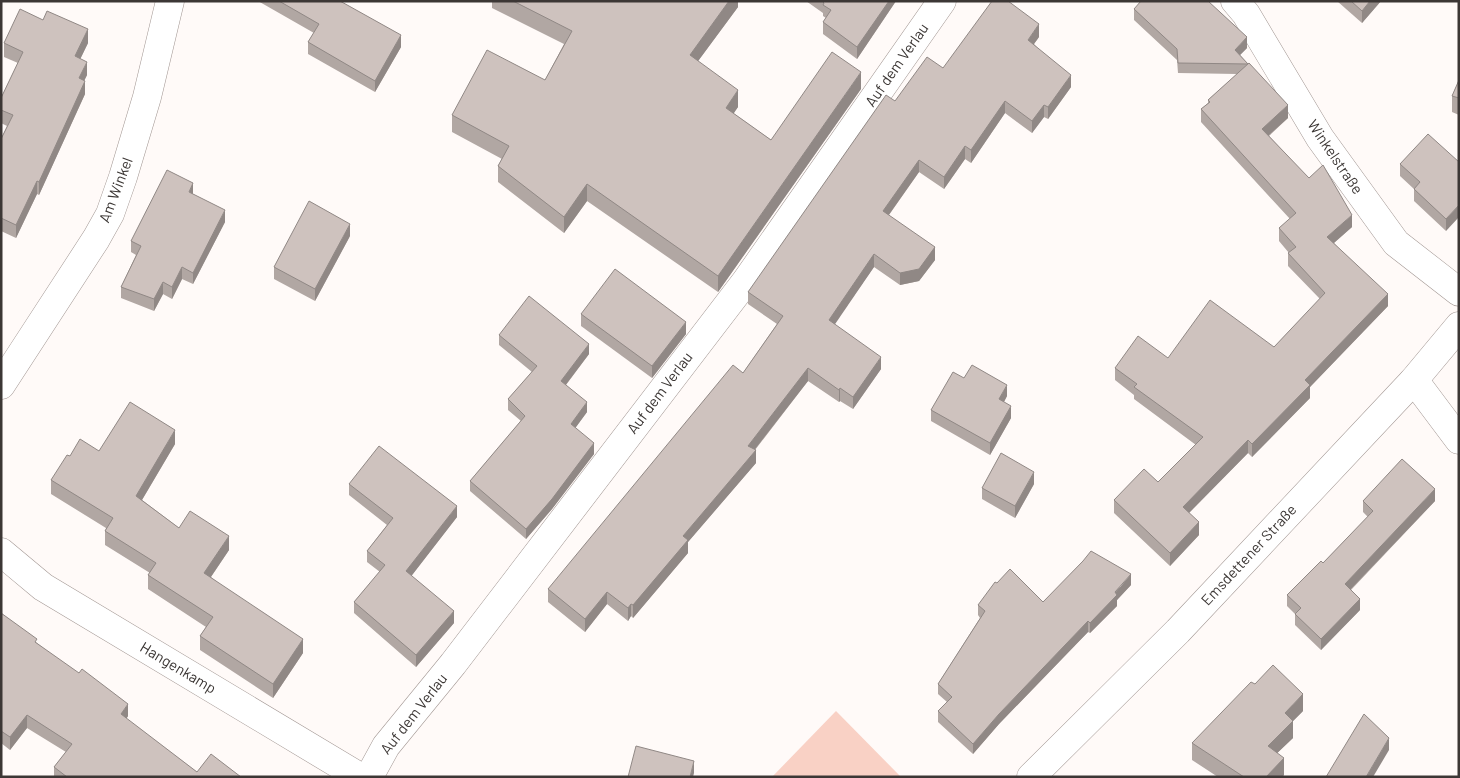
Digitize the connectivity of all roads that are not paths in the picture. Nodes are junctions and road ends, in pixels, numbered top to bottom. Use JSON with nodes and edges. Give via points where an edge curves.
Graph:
{"nodes":[{"id":1,"x":170,"y":1,"type":"edge"},
{"id":2,"x":942,"y":1,"type":"edge"},
{"id":3,"x":1235,"y":1,"type":"edge"},
{"id":4,"x":1459,"y":292,"type":"edge"},
{"id":5,"x":1459,"y":326,"type":"edge"},
{"id":6,"x":1414,"y":380,"type":"junction"},
{"id":7,"x":1,"y":385,"type":"edge"},
{"id":8,"x":1459,"y":440,"type":"edge"},
{"id":9,"x":1,"y":552,"type":"edge"},
{"id":10,"x":360,"y":777,"type":"edge"},
{"id":11,"x":369,"y":777,"type":"edge"},
{"id":12,"x":1031,"y":777,"type":"edge"}],
"edges":[{"from":1,"to":7,"type":"street","name":"Am Winkel","via":[[147,98],[110,214]]},
{"from":2,"to":11,"type":"street","name":"Auf dem Verlau","via":[[746,281],[453,664],[386,746]]},
{"from":3,"to":4,"type":"street","name":"Winkelstraße","via":[[1320,138],[1396,243]]},
{"from":5,"to":6,"type":"street","name":"Emsdettener Straße"},
{"from":6,"to":8,"type":"street"},
{"from":6,"to":12,"type":"street","name":"Emsdettener Straße","via":[[1178,631]]},
{"from":9,"to":10,"type":"street","name":"Hangenkamp","via":[[43,588]]}]}
